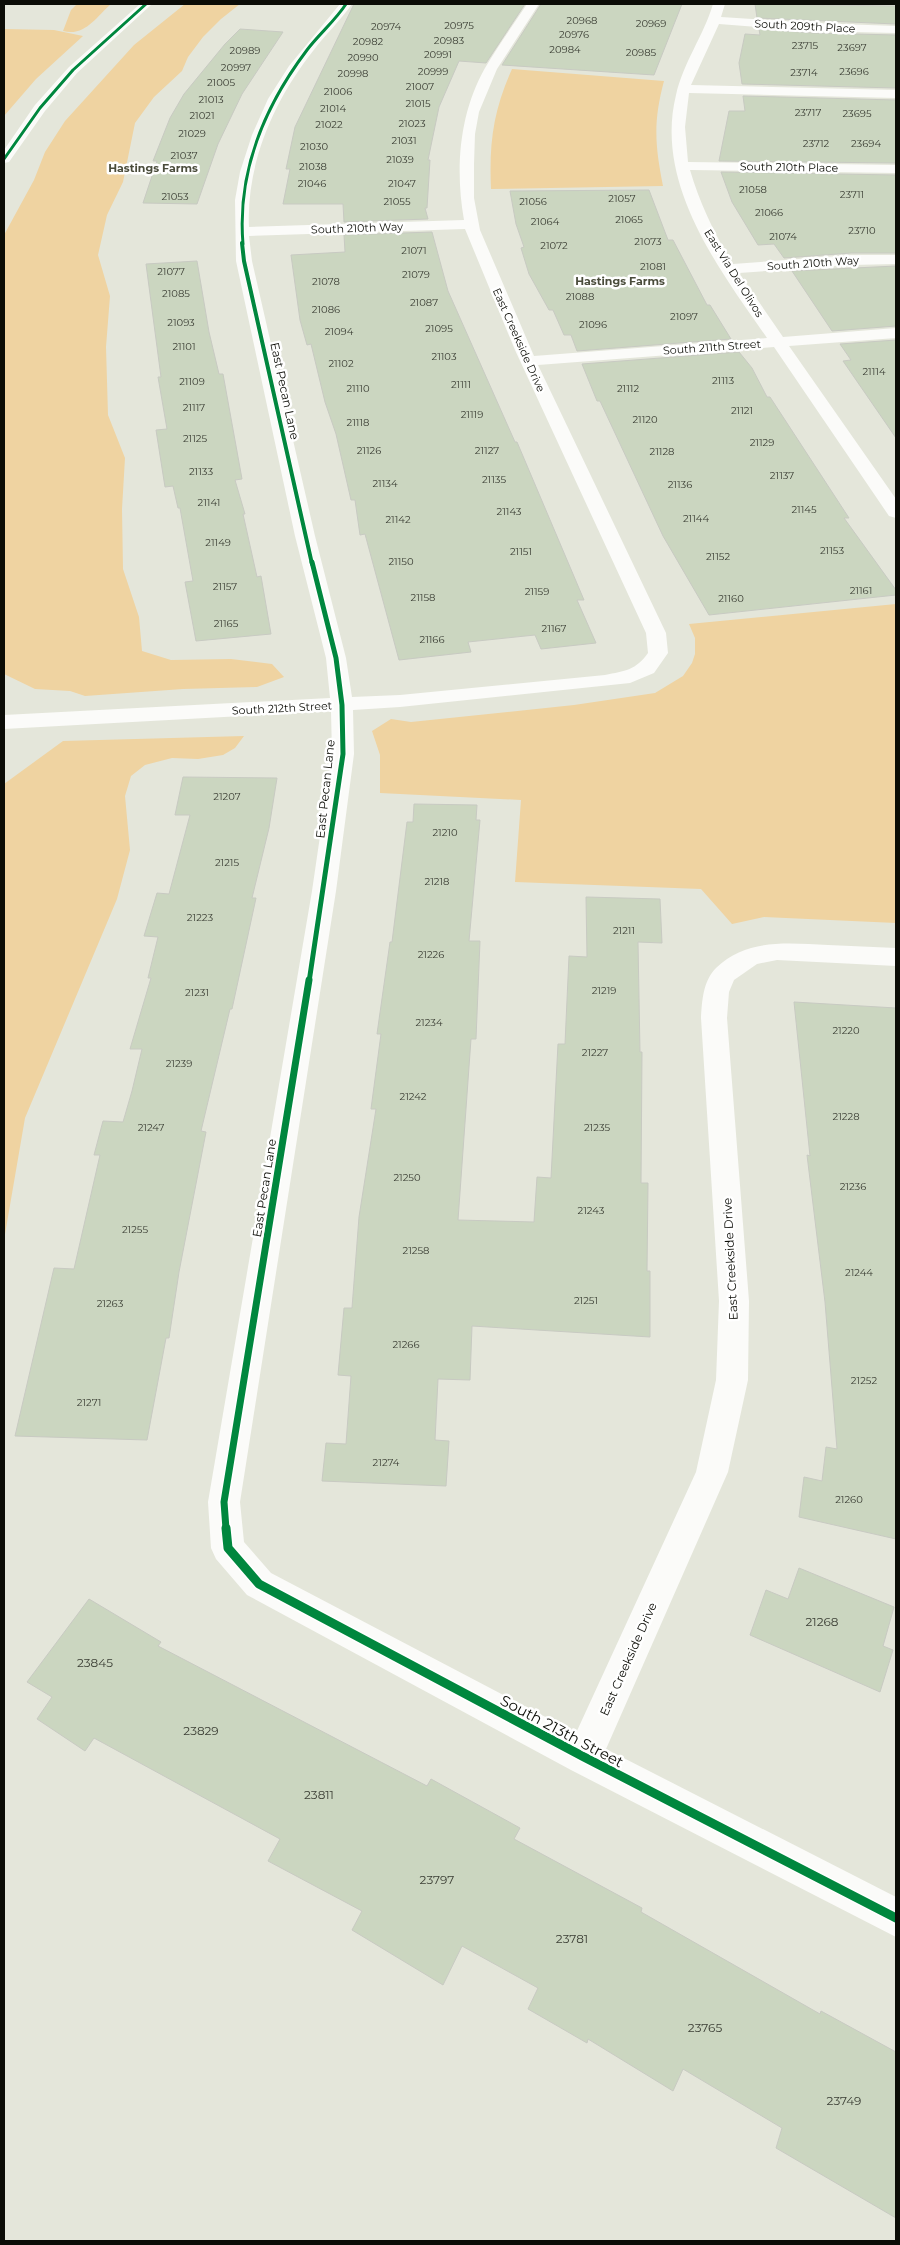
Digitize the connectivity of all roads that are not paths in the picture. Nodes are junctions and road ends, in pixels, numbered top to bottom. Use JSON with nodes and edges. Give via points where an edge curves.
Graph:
{"nodes":[{"id":1,"x":146,"y":4,"type":"edge"},
{"id":2,"x":346,"y":4,"type":"edge"},
{"id":3,"x":533,"y":4,"type":"edge"},
{"id":4,"x":719,"y":4,"type":"edge"},
{"id":5,"x":714,"y":20,"type":"junction"},
{"id":6,"x":896,"y":29,"type":"edge"},
{"id":7,"x":684,"y":89,"type":"junction"},
{"id":8,"x":896,"y":94,"type":"edge"},
{"id":9,"x":4,"y":159,"type":"edge"},
{"id":10,"x":683,"y":166,"type":"junction"},
{"id":11,"x":896,"y":169,"type":"edge"},
{"id":12,"x":472,"y":224,"type":"junction"},
{"id":13,"x":242,"y":232,"type":"junction"},
{"id":14,"x":896,"y":259,"type":"edge"},
{"id":15,"x":730,"y":269,"type":"junction"},
{"id":16,"x":896,"y":333,"type":"edge"},
{"id":17,"x":779,"y":342,"type":"junction"},
{"id":18,"x":528,"y":361,"type":"junction"},
{"id":19,"x":896,"y":512,"type":"edge"},
{"id":20,"x":647,"y":669,"type":"joint"},
{"id":21,"x":342,"y":705,"type":"junction"},
{"id":22,"x":4,"y":722,"type":"edge"},
{"id":23,"x":896,"y":957,"type":"edge"},
{"id":24,"x":228,"y":1548,"type":"joint"},
{"id":25,"x":584,"y":1757,"type":"junction"},
{"id":26,"x":896,"y":1918,"type":"edge"}],
"edges":[{"from":1,"to":9,"type":"street","via":[[73,70],[40,108]]},
{"from":2,"to":13,"type":"street","name":"East Pecan Lane","via":[[308,49],[264,118],[242,193]]},
{"from":3,"to":12,"type":"street","name":"East Creekside Drive","via":[[491,70],[473,112],[467,164],[467,198]]},
{"from":4,"to":5,"type":"street","name":"East Via Del Olivos"},
{"from":5,"to":6,"type":"street","name":"South 209th Place","via":[[812,28]]},
{"from":5,"to":7,"type":"street","name":"East Via Del Olivos"},
{"from":7,"to":8,"type":"street"},
{"from":7,"to":10,"type":"street","name":"East Via Del Olivos","via":[[678,132]]},
{"from":10,"to":11,"type":"street","name":"South 210th Place"},
{"from":10,"to":15,"type":"street","name":"East Via Del Olivos","via":[[693,201],[713,243]]},
{"from":12,"to":13,"type":"street","name":"South 210th Way"},
{"from":12,"to":18,"type":"street","name":"East Creekside Drive","via":[[492,280]]},
{"from":13,"to":21,"type":"street","name":"East Pecan Lane","via":[[244,261],[305,536],[336,658]]},
{"from":14,"to":15,"type":"street","name":"South 210th Way"},
{"from":15,"to":17,"type":"street","name":"East Via Del Olivos"},
{"from":16,"to":17,"type":"street","name":"South 211th Street"},
{"from":17,"to":18,"type":"street","name":"South 211th Street"},
{"from":17,"to":19,"type":"street","name":"East Via Del Olivos"},
{"from":18,"to":20,"type":"street","name":"East Creekside Drive","via":[[656,633],[658,653]]},
{"from":20,"to":21,"type":"street","name":"South 212th Street","via":[[630,677],[605,681]]},
{"from":21,"to":22,"type":"street","name":"South 212th Street"},
{"from":21,"to":24,"type":"street","name":"East Pecan Lane","via":[[343,754],[335,820],[224,1502]]},
{"from":23,"to":25,"type":"street","name":"East Creekside Drive","via":[[777,952],[749,957],[724,974],[716,992],[714,1018],[734,1301],[732,1380],[712,1472]]},
{"from":24,"to":25,"type":"street","name":"South 213th Street","via":[[259,1584]]},
{"from":25,"to":26,"type":"street","name":"South 213th Street"}]}
